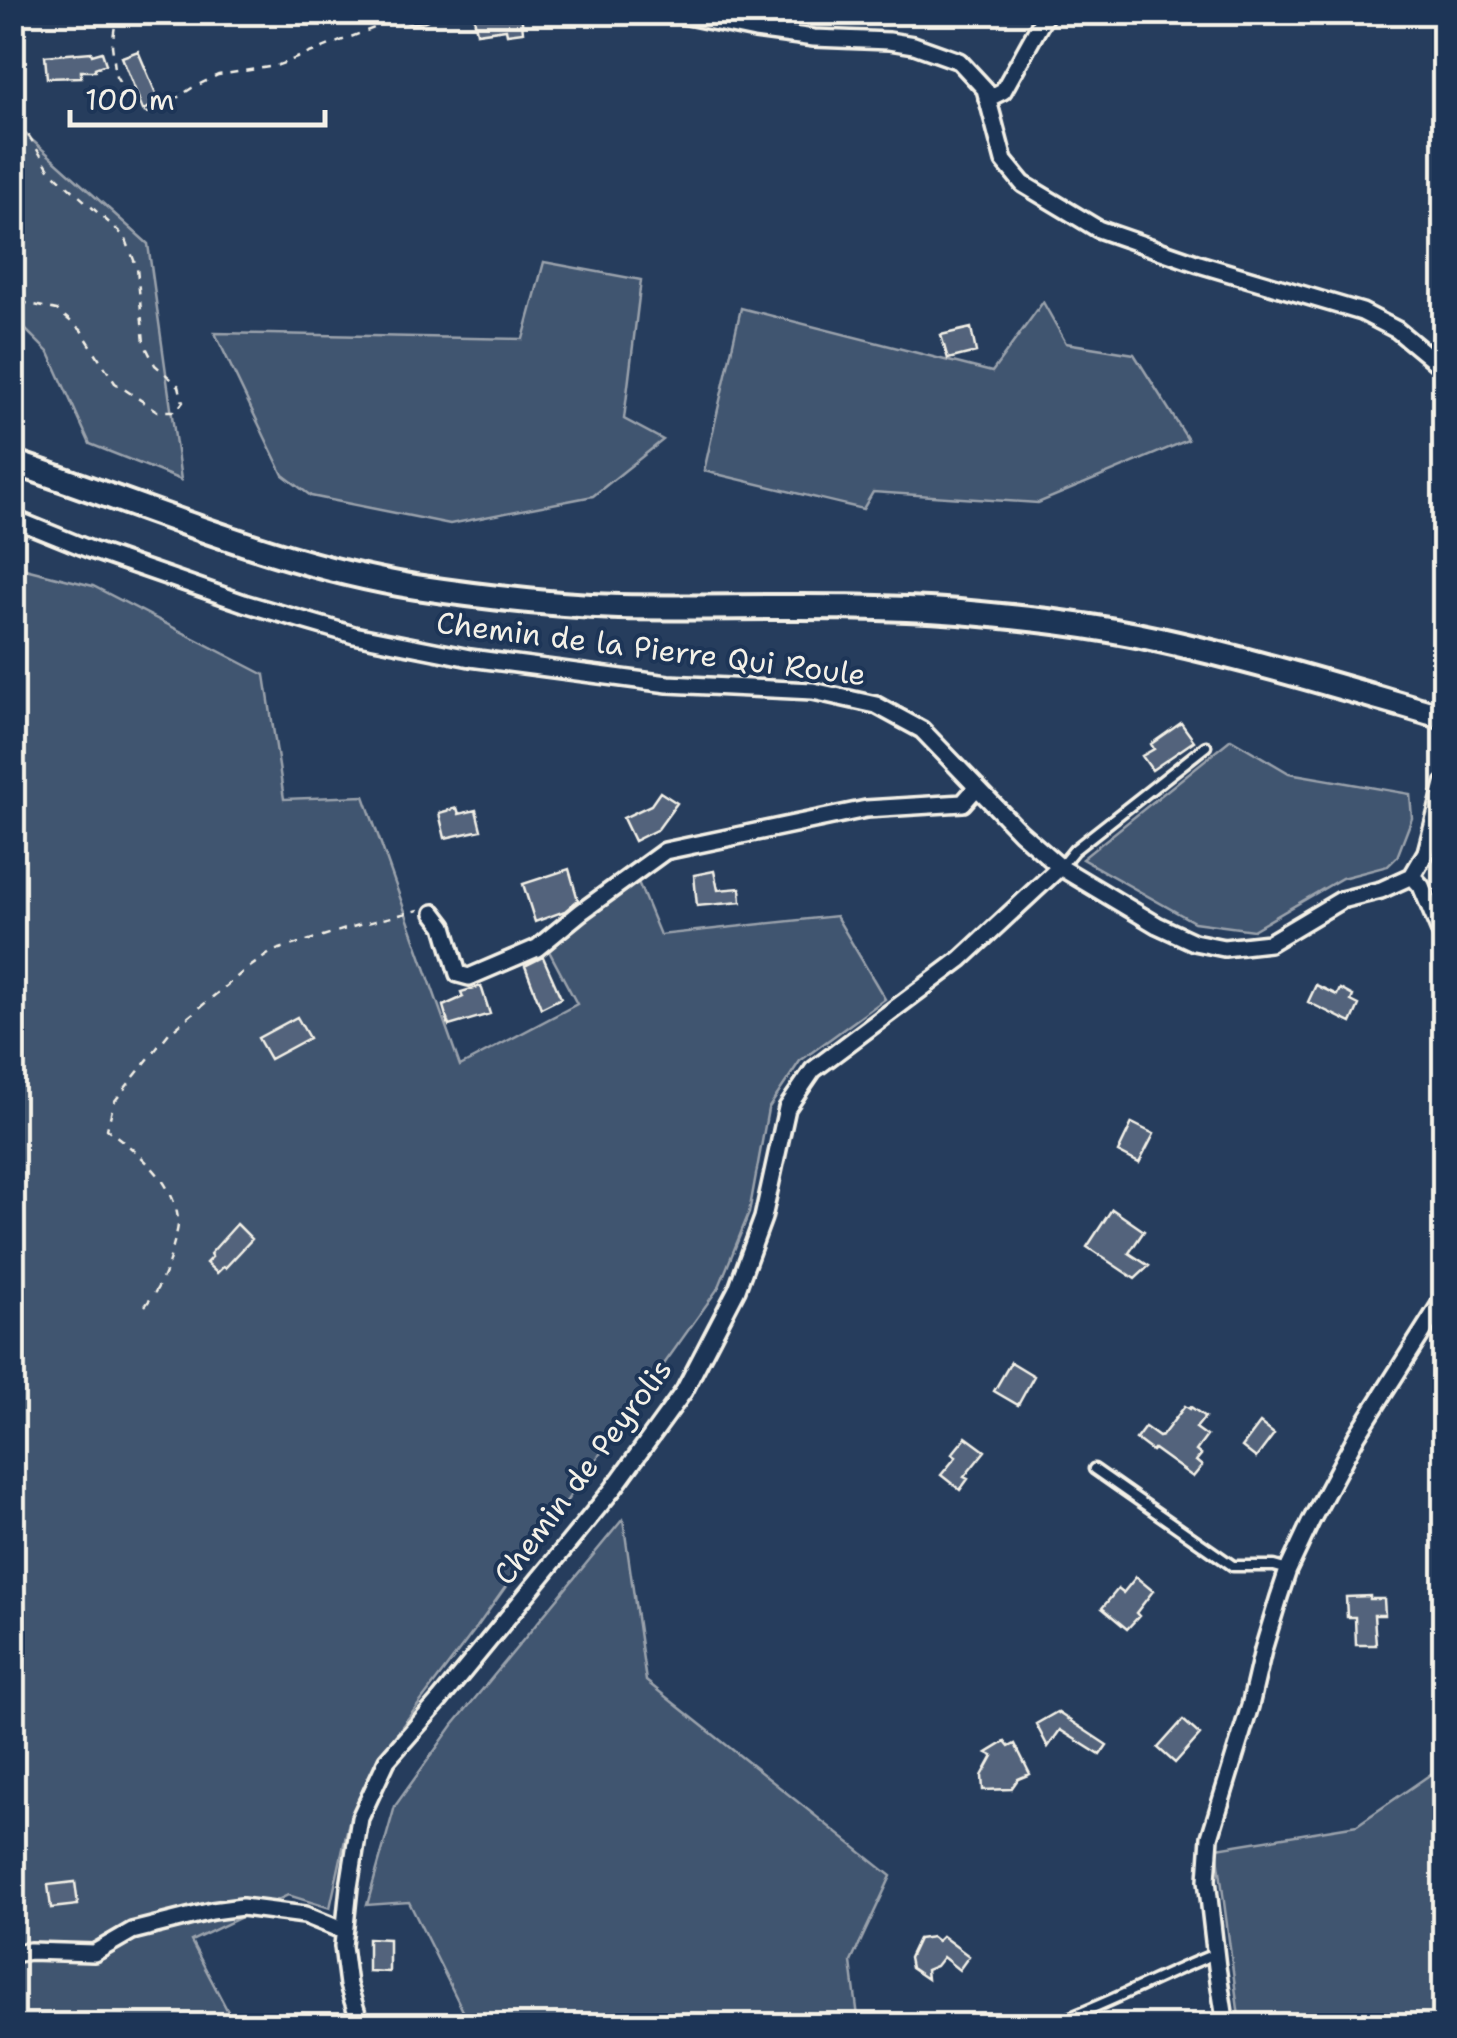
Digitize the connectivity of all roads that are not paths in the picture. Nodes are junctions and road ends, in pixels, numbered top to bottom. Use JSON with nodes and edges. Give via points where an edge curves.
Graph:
{"nodes":[{"id":1,"x":422,"y":12,"type":"edge"},
{"id":2,"x":668,"y":12,"type":"edge"},
{"id":3,"x":1047,"y":12,"type":"edge"},
{"id":4,"x":404,"y":15,"type":"edge"},
{"id":5,"x":988,"y":99,"type":"junction"},
{"id":6,"x":1444,"y":369,"type":"edge"},
{"id":7,"x":12,"y":462,"type":"edge"},
{"id":8,"x":12,"y":518,"type":"edge"},
{"id":9,"x":1444,"y":717,"type":"edge"},
{"id":10,"x":1206,"y":746,"type":"dead end"},
{"id":11,"x":1444,"y":784,"type":"edge"},
{"id":12,"x":977,"y":787,"type":"junction"},
{"id":13,"x":1060,"y":867,"type":"junction"},
{"id":14,"x":1412,"y":876,"type":"junction"},
{"id":15,"x":434,"y":913,"type":"road end"},
{"id":16,"x":1444,"y":941,"type":"edge"},
{"id":17,"x":1444,"y":1298,"type":"edge"},
{"id":18,"x":1094,"y":1469,"type":"dead end"},
{"id":19,"x":1288,"y":1570,"type":"junction"},
{"id":20,"x":344,"y":1931,"type":"junction"},
{"id":21,"x":12,"y":1954,"type":"edge"},
{"id":22,"x":1215,"y":1954,"type":"junction"},
{"id":23,"x":361,"y":2026,"type":"edge"},
{"id":24,"x":1047,"y":2026,"type":"edge"},
{"id":25,"x":1226,"y":2026,"type":"edge"}],
"edges":[{"from":1,"to":4,"type":"street"},
{"from":2,"to":5,"type":"street","via":[[814,38],[914,45],[959,61]]},
{"from":3,"to":5,"type":"street","via":[[1003,91]]},
{"from":5,"to":6,"type":"street","via":[[1004,161],[1023,184],[1098,229],[1362,312],[1397,330]]},
{"from":7,"to":9,"type":"main road","via":[[227,537],[412,586],[616,606],[863,608],[1056,621],[1265,666]]},
{"from":8,"to":12,"type":"street","name":"Chemin de la Pierre Qui Roule","via":[[244,603],[354,635],[488,660],[668,684],[813,691],[876,705],[922,730]]},
{"from":10,"to":13,"type":"lane"},
{"from":11,"to":14,"type":"street","via":[[1426,852]]},
{"from":12,"to":13,"type":"street","name":"Chemin de la Pierre Qui Roule"},
{"from":12,"to":15,"type":"street","via":[[963,803],[866,809],[665,851],[537,948],[469,978],[458,974]]},
{"from":13,"to":14,"type":"street","via":[[1157,925],[1224,948],[1270,943],[1341,900]]},
{"from":13,"to":20,"type":"street","name":"Chemin de Peyrolis","via":[[961,958],[813,1070],[788,1108],[763,1218],[737,1289],[684,1391],[613,1489],[387,1760],[360,1818]]},
{"from":14,"to":16,"type":"street"},
{"from":17,"to":19,"type":"street","via":[[1356,1437]]},
{"from":18,"to":19,"type":"lane","via":[[1233,1566]]},
{"from":19,"to":22,"type":"street","via":[[1210,1837]]},
{"from":20,"to":21,"type":"street","via":[[304,1914],[242,1907],[132,1931],[94,1952]]},
{"from":20,"to":23,"type":"street","name":"Chemin de Peyrolis","via":[[348,1986]]},
{"from":22,"to":24,"type":"lane"},
{"from":22,"to":25,"type":"street"}]}
